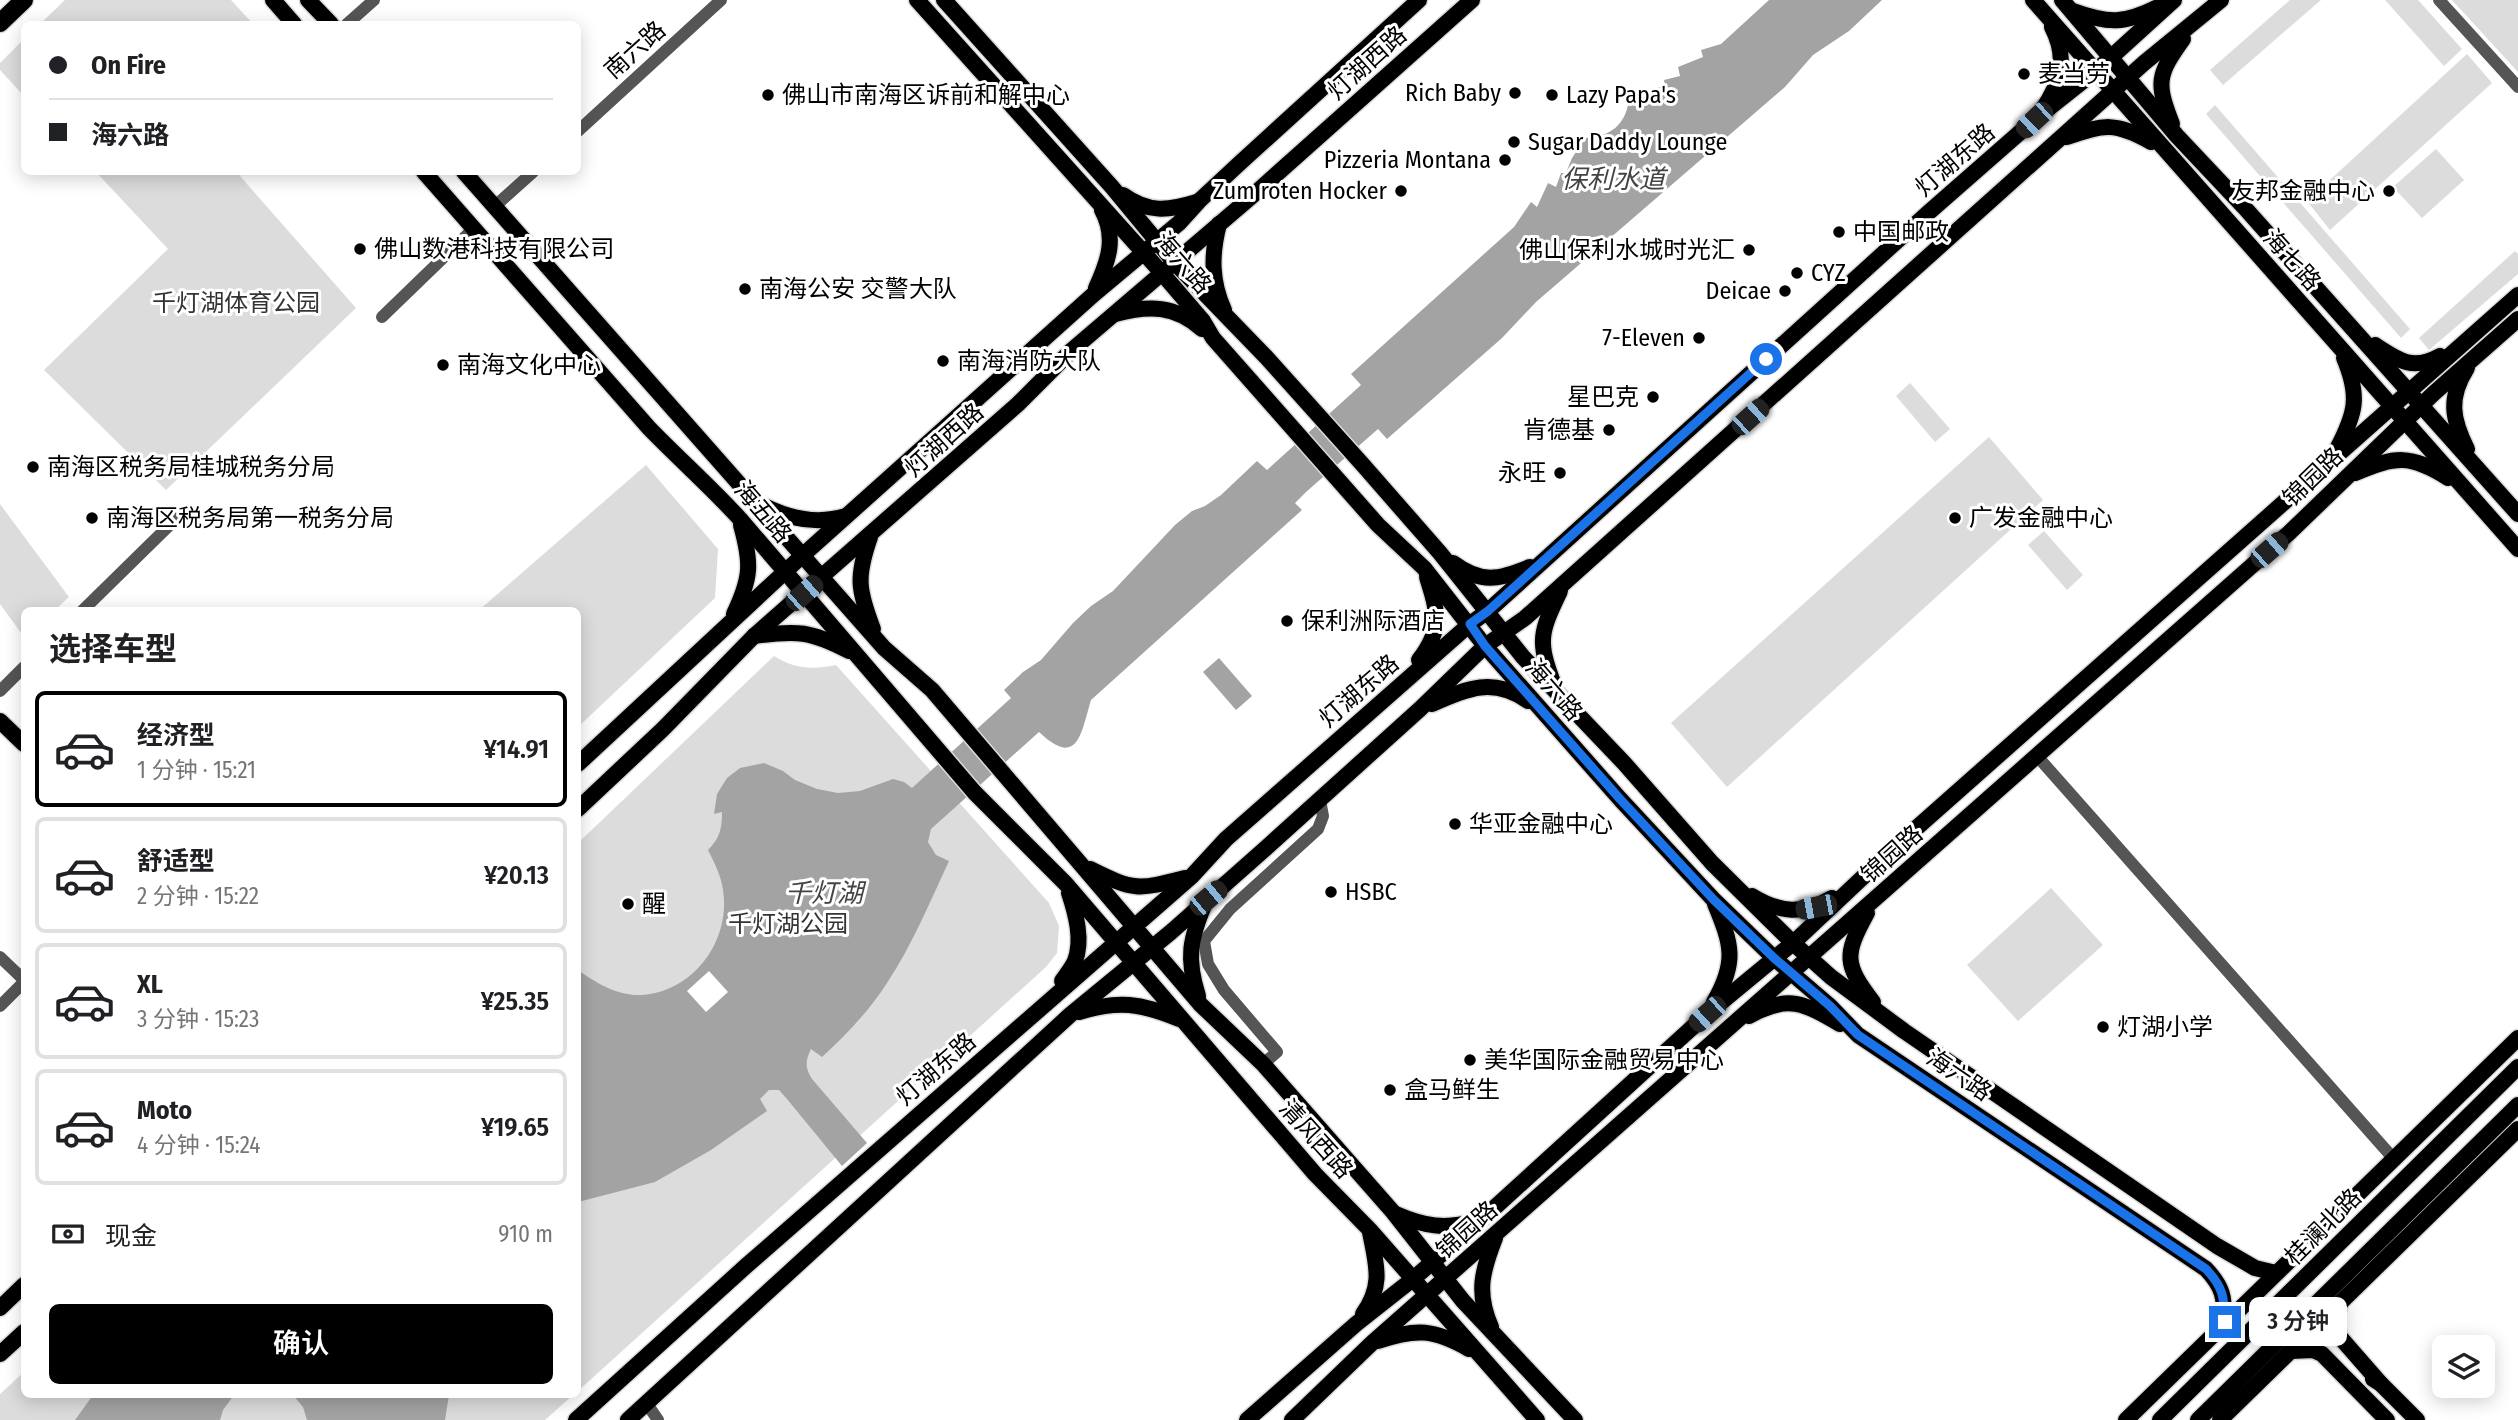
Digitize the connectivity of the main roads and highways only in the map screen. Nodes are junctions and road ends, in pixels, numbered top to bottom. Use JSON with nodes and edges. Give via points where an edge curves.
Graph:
{"nodes":[{"id":1,"x":23,"y":0,"type":"edge"},
{"id":2,"x":273,"y":0,"type":"edge"},
{"id":3,"x":308,"y":0,"type":"edge"},
{"id":4,"x":917,"y":0,"type":"edge"},
{"id":5,"x":944,"y":0,"type":"edge"},
{"id":6,"x":1419,"y":0,"type":"edge"},
{"id":7,"x":1472,"y":0,"type":"edge"},
{"id":8,"x":2033,"y":0,"type":"edge"},
{"id":9,"x":2174,"y":0,"type":"edge"},
{"id":10,"x":2221,"y":0,"type":"edge"},
{"id":11,"x":2067,"y":5,"type":"edge"},
{"id":12,"x":2045,"y":13,"type":"junction"},
{"id":13,"x":292,"y":21,"type":"edge"},
{"id":14,"x":328,"y":21,"type":"edge"},
{"id":15,"x":2196,"y":22,"type":"junction"},
{"id":16,"x":0,"y":23,"type":"edge"},
{"id":17,"x":2111,"y":57,"type":"junction"},
{"id":18,"x":2097,"y":71,"type":"junction"},
{"id":19,"x":2128,"y":78,"type":"junction"},
{"id":20,"x":2114,"y":91,"type":"junction"},
{"id":21,"x":2034,"y":120,"type":"junction"},
{"id":22,"x":2177,"y":136,"type":"junction"},
{"id":23,"x":2061,"y":139,"type":"junction"},
{"id":24,"x":2162,"y":148,"type":"junction"},
{"id":25,"x":427,"y":175,"type":"edge"},
{"id":26,"x":467,"y":175,"type":"edge"},
{"id":27,"x":1112,"y":187,"type":"junction"},
{"id":28,"x":1096,"y":199,"type":"junction"},
{"id":29,"x":1199,"y":201,"type":"junction"},
{"id":30,"x":1219,"y":224,"type":"junction"},
{"id":31,"x":1150,"y":248,"type":"junction"},
{"id":32,"x":1167,"y":267,"type":"junction"},
{"id":33,"x":1094,"y":294,"type":"junction"},
{"id":34,"x":2518,"y":295,"type":"edge"},
{"id":35,"x":1113,"y":314,"type":"junction"},
{"id":36,"x":2518,"y":319,"type":"edge"},
{"id":37,"x":1230,"y":322,"type":"junction"},
{"id":38,"x":2357,"y":332,"type":"junction"},
{"id":39,"x":1213,"y":338,"type":"junction"},
{"id":40,"x":2460,"y":345,"type":"junction"},
{"id":41,"x":2339,"y":346,"type":"junction"},
{"id":42,"x":2474,"y":358,"type":"junction"},
{"id":43,"x":2409,"y":392,"type":"junction"},
{"id":44,"x":2392,"y":405,"type":"junction"},
{"id":45,"x":2421,"y":406,"type":"junction"},
{"id":46,"x":2406,"y":420,"type":"junction"},
{"id":47,"x":2331,"y":460,"type":"junction"},
{"id":48,"x":2480,"y":472,"type":"junction"},
{"id":49,"x":2346,"y":477,"type":"junction"},
{"id":50,"x":2463,"y":487,"type":"junction"},
{"id":51,"x":759,"y":503,"type":"junction"},
{"id":52,"x":2518,"y":514,"type":"edge"},
{"id":53,"x":849,"y":516,"type":"junction"},
{"id":54,"x":740,"y":519,"type":"junction"},
{"id":55,"x":870,"y":536,"type":"junction"},
{"id":56,"x":2518,"y":549,"type":"edge"},
{"id":57,"x":1440,"y":553,"type":"junction"},
{"id":58,"x":803,"y":555,"type":"junction"},
{"id":59,"x":1542,"y":562,"type":"junction"},
{"id":60,"x":1424,"y":568,"type":"junction"},
{"id":61,"x":786,"y":572,"type":"junction"},
{"id":62,"x":823,"y":577,"type":"junction"},
{"id":63,"x":1563,"y":584,"type":"junction"},
{"id":64,"x":804,"y":593,"type":"junction"},
{"id":65,"x":1488,"y":611,"type":"junction"},
{"id":66,"x":731,"y":621,"type":"junction"},
{"id":67,"x":1470,"y":624,"type":"junction"},
{"id":68,"x":1505,"y":634,"type":"junction"},
{"id":69,"x":754,"y":636,"type":"junction"},
{"id":70,"x":876,"y":638,"type":"junction"},
{"id":71,"x":1485,"y":646,"type":"junction"},
{"id":72,"x":858,"y":656,"type":"junction"},
{"id":73,"x":1429,"y":661,"type":"junction"},
{"id":74,"x":1447,"y":684,"type":"junction"},
{"id":75,"x":1399,"y":686,"type":"junction"},
{"id":76,"x":1557,"y":694,"type":"junction"},
{"id":77,"x":1420,"y":709,"type":"junction"},
{"id":78,"x":1542,"y":710,"type":"junction"},
{"id":79,"x":0,"y":721,"type":"edge"},
{"id":80,"x":21,"y":741,"type":"edge"},
{"id":81,"x":581,"y":761,"type":"edge"},
{"id":82,"x":581,"y":806,"type":"edge"},
{"id":83,"x":1084,"y":866,"type":"junction"},
{"id":84,"x":1191,"y":877,"type":"junction"},
{"id":85,"x":1066,"y":884,"type":"junction"},
{"id":86,"x":1855,"y":884,"type":"junction"},
{"id":87,"x":1735,"y":885,"type":"junction"},
{"id":88,"x":1208,"y":898,"type":"junction"},
{"id":89,"x":1713,"y":899,"type":"junction"},
{"id":90,"x":1873,"y":901,"type":"junction"},
{"id":91,"x":1135,"y":925,"type":"junction"},
{"id":92,"x":1115,"y":942,"type":"junction"},
{"id":93,"x":1793,"y":943,"type":"junction"},
{"id":94,"x":1152,"y":948,"type":"junction"},
{"id":95,"x":1774,"y":958,"type":"junction"},
{"id":96,"x":1809,"y":958,"type":"junction"},
{"id":97,"x":1133,"y":964,"type":"junction"},
{"id":98,"x":1790,"y":972,"type":"junction"},
{"id":99,"x":1053,"y":995,"type":"junction"},
{"id":100,"x":1202,"y":1005,"type":"junction"},
{"id":101,"x":1707,"y":1014,"type":"junction"},
{"id":102,"x":1070,"y":1015,"type":"junction"},
{"id":103,"x":1883,"y":1016,"type":"junction"},
{"id":104,"x":1182,"y":1021,"type":"junction"},
{"id":105,"x":1723,"y":1031,"type":"junction"},
{"id":106,"x":1858,"y":1035,"type":"junction"},
{"id":107,"x":2518,"y":1038,"type":"edge"},
{"id":108,"x":2518,"y":1067,"type":"edge"},
{"id":109,"x":2518,"y":1105,"type":"edge"},
{"id":110,"x":2518,"y":1115,"type":"edge"},
{"id":111,"x":2496,"y":1126,"type":"junction"},
{"id":112,"x":2518,"y":1129,"type":"edge"},
{"id":113,"x":1393,"y":1212,"type":"junction"},
{"id":114,"x":1481,"y":1220,"type":"junction"},
{"id":115,"x":1370,"y":1230,"type":"junction"},
{"id":116,"x":1497,"y":1233,"type":"junction"},
{"id":117,"x":1431,"y":1262,"type":"junction"},
{"id":118,"x":2276,"y":1273,"type":"junction"},
{"id":119,"x":1413,"y":1279,"type":"junction"},
{"id":120,"x":1445,"y":1280,"type":"junction"},
{"id":121,"x":21,"y":1288,"type":"edge"},
{"id":122,"x":1427,"y":1295,"type":"junction"},
{"id":123,"x":2340,"y":1303,"type":"junction"},
{"id":124,"x":0,"y":1308,"type":"edge"},
{"id":125,"x":2225,"y":1322,"type":"junction"},
{"id":126,"x":1356,"y":1324,"type":"junction"},
{"id":127,"x":21,"y":1335,"type":"edge"},
{"id":128,"x":1495,"y":1336,"type":"junction"},
{"id":129,"x":1372,"y":1343,"type":"junction"},
{"id":130,"x":2291,"y":1351,"type":"junction"},
{"id":131,"x":0,"y":1354,"type":"edge"},
{"id":132,"x":1480,"y":1356,"type":"junction"},
{"id":133,"x":2352,"y":1384,"type":"junction"},
{"id":134,"x":2381,"y":1384,"type":"junction"},
{"id":135,"x":576,"y":1420,"type":"edge"},
{"id":136,"x":628,"y":1420,"type":"edge"},
{"id":137,"x":1247,"y":1420,"type":"edge"},
{"id":138,"x":1292,"y":1420,"type":"edge"},
{"id":139,"x":1537,"y":1420,"type":"edge"},
{"id":140,"x":1575,"y":1420,"type":"edge"},
{"id":141,"x":2126,"y":1420,"type":"edge"},
{"id":142,"x":2160,"y":1420,"type":"edge"},
{"id":143,"x":2198,"y":1420,"type":"edge"},
{"id":144,"x":2220,"y":1420,"type":"edge"},
{"id":145,"x":2387,"y":1420,"type":"edge"},
{"id":146,"x":2417,"y":1420,"type":"edge"}],
"edges":[{"from":1,"to":16,"type":"highway"},
{"from":2,"to":13,"type":"main road"},
{"from":3,"to":14,"type":"main road"},
{"from":4,"to":28,"type":"main road","name":"海六路"},
{"from":5,"to":27,"type":"main road","name":"海六路"},
{"from":6,"to":29,"type":"main road","name":"灯湖西路"},
{"from":7,"to":30,"type":"main road","name":"灯湖西路"},
{"from":8,"to":12,"type":"main road","name":"海七路"},
{"from":9,"to":11,"type":"main road","via":[[2118,22],[2092,18]]},
{"from":9,"to":17,"type":"main road","name":"灯湖东路"},
{"from":10,"to":15,"type":"main road","name":"灯湖东路"},
{"from":11,"to":17,"type":"main road"},
{"from":12,"to":18,"type":"main road","name":"海七路"},
{"from":12,"to":21,"type":"main road","via":[[2060,46],[2062,70],[2051,97]]},
{"from":15,"to":19,"type":"main road","name":"灯湖东路"},
{"from":15,"to":22,"type":"main road","via":[[2161,74],[2164,102]]},
{"from":17,"to":18,"type":"main road","name":"灯湖东路"},
{"from":17,"to":19,"type":"main road"},
{"from":18,"to":20,"type":"main road","name":"海七路"},
{"from":18,"to":21,"type":"main road","name":"灯湖东路"},
{"from":19,"to":20,"type":"main road","name":"灯湖东路"},
{"from":19,"to":22,"type":"main road"},
{"from":20,"to":23,"type":"main road","name":"灯湖东路"},
{"from":20,"to":24,"type":"main road","name":"海七路"},
{"from":21,"to":59,"type":"main road","name":"灯湖东路"},
{"from":22,"to":38,"type":"main road"},
{"from":23,"to":24,"type":"main road","via":[[2116,125]]},
{"from":23,"to":63,"type":"main road","name":"灯湖东路"},
{"from":24,"to":41,"type":"main road","name":"海七路"},
{"from":25,"to":54,"type":"main road","name":"海五路","via":[[649,428]]},
{"from":26,"to":51,"type":"main road","name":"清风西路"},
{"from":27,"to":29,"type":"main road","via":[[1135,204],[1162,211]]},
{"from":27,"to":31,"type":"main road","name":"海六路"},
{"from":28,"to":31,"type":"main road","name":"海六路"},
{"from":28,"to":33,"type":"main road","via":[[1108,220],[1111,239],[1109,260]]},
{"from":29,"to":31,"type":"main road","name":"灯湖西路"},
{"from":30,"to":32,"type":"main road","name":"灯湖西路"},
{"from":30,"to":37,"type":"main road","via":[[1213,273]]},
{"from":31,"to":32,"type":"main road","name":"海六路"},
{"from":31,"to":33,"type":"main road","name":"灯湖西路"},
{"from":32,"to":35,"type":"main road","name":"灯湖西路"},
{"from":32,"to":37,"type":"main road","name":"海六路"},
{"from":32,"to":39,"type":"main road","name":"海六路"},
{"from":33,"to":53,"type":"main road","name":"灯湖西路"},
{"from":34,"to":40,"type":"main road","name":"锦园路"},
{"from":35,"to":39,"type":"main road","via":[[1147,307],[1162,309],[1181,315]]},
{"from":35,"to":55,"type":"main road","name":"灯湖西路"},
{"from":36,"to":42,"type":"main road","name":"锦园路"},
{"from":37,"to":57,"type":"main road","name":"海六路"},
{"from":38,"to":40,"type":"main road","via":[[2410,364],[2426,364]]},
{"from":38,"to":43,"type":"main road"},
{"from":39,"to":60,"type":"main road","name":"海六路","via":[[1378,525]]},
{"from":40,"to":43,"type":"main road","name":"锦园路"},
{"from":41,"to":44,"type":"main road","name":"海七路"},
{"from":41,"to":47,"type":"main road","via":[[2355,391],[2355,410]]},
{"from":42,"to":45,"type":"main road","name":"锦园路"},
{"from":42,"to":48,"type":"main road","via":[[2459,380],[2454,413],[2457,429]]},
{"from":43,"to":44,"type":"main road","name":"锦园路"},
{"from":43,"to":45,"type":"main road"},
{"from":44,"to":46,"type":"main road","name":"海七路"},
{"from":44,"to":47,"type":"main road","name":"锦园路"},
{"from":45,"to":46,"type":"main road","name":"锦园路"},
{"from":45,"to":48,"type":"main road"},
{"from":46,"to":49,"type":"main road","name":"锦园路"},
{"from":46,"to":50,"type":"main road","name":"海七路"},
{"from":47,"to":86,"type":"main road","name":"锦园路"},
{"from":48,"to":52,"type":"main road"},
{"from":49,"to":50,"type":"main road","via":[[2377,464],[2411,460]]},
{"from":49,"to":90,"type":"main road","name":"锦园路","via":[[2289,533]]},
{"from":50,"to":56,"type":"main road","name":"海七路"},
{"from":51,"to":53,"type":"main road","via":[[805,520]]},
{"from":51,"to":58,"type":"main road","name":"清风西路"},
{"from":53,"to":58,"type":"main road","name":"灯湖西路"},
{"from":54,"to":61,"type":"main road","name":"海五路"},
{"from":54,"to":66,"type":"main road","via":[[747,547],[748,585]]},
{"from":55,"to":62,"type":"main road","name":"灯湖西路"},
{"from":55,"to":70,"type":"main road","via":[[859,583]]},
{"from":57,"to":59,"type":"main road","via":[[1465,572],[1483,578],[1500,578]]},
{"from":57,"to":65,"type":"main road","name":"海六路"},
{"from":58,"to":61,"type":"main road","name":"灯湖西路"},
{"from":58,"to":62,"type":"main road","name":"清风西路"},
{"from":59,"to":65,"type":"main road","name":"灯湖东路"},
{"from":60,"to":67,"type":"main road","name":"海六路"},
{"from":60,"to":75,"type":"main road","via":[[1437,630]]},
{"from":61,"to":64,"type":"main road","name":"海五路"},
{"from":61,"to":66,"type":"main road","name":"灯湖西路"},
{"from":62,"to":64,"type":"main road","name":"灯湖西路"},
{"from":62,"to":70,"type":"main road","name":"清风西路"},
{"from":63,"to":68,"type":"main road","name":"灯湖东路"},
{"from":63,"to":76,"type":"main road","via":[[1541,637]]},
{"from":64,"to":69,"type":"main road","name":"灯湖西路"},
{"from":64,"to":72,"type":"main road","name":"海五路"},
{"from":65,"to":67,"type":"main road","name":"灯湖东路"},
{"from":65,"to":68,"type":"main road","name":"海六路"},
{"from":66,"to":81,"type":"main road","name":"灯湖西路"},
{"from":67,"to":71,"type":"main road","name":"海六路"},
{"from":67,"to":73,"type":"main road","name":"灯湖东路"},
{"from":68,"to":71,"type":"main road","name":"灯湖东路"},
{"from":68,"to":76,"type":"main road","name":"海六路"},
{"from":69,"to":72,"type":"main road","via":[[803,632]]},
{"from":69,"to":82,"type":"main road","name":"灯湖西路"},
{"from":70,"to":83,"type":"main road","name":"清风西路","via":[[932,690]]},
{"from":71,"to":74,"type":"main road","name":"灯湖东路"},
{"from":71,"to":78,"type":"main road","name":"海六路"},
{"from":72,"to":85,"type":"main road","name":"海五路","via":[[975,793]]},
{"from":73,"to":74,"type":"main road","via":[[1443,665]]},
{"from":73,"to":75,"type":"main road","name":"灯湖东路"},
{"from":74,"to":77,"type":"main road","name":"灯湖东路"},
{"from":75,"to":84,"type":"main road","name":"灯湖东路","via":[[1226,839]]},
{"from":76,"to":87,"type":"main road","name":"海六路"},
{"from":77,"to":78,"type":"main road","via":[[1478,686],[1516,692]]},
{"from":77,"to":88,"type":"main road","name":"灯湖东路"},
{"from":78,"to":89,"type":"main road","name":"海六路"},
{"from":79,"to":80,"type":"main road"},
{"from":83,"to":84,"type":"main road","via":[[1138,889]]},
{"from":83,"to":91,"type":"main road","name":"清风西路"},
{"from":84,"to":91,"type":"main road","name":"灯湖东路"},
{"from":85,"to":92,"type":"main road","name":"清风西路"},
{"from":85,"to":99,"type":"main road","via":[[1078,942],[1075,961]]},
{"from":86,"to":87,"type":"main road","via":[[1816,907],[1798,911],[1779,909]]},
{"from":86,"to":93,"type":"main road","name":"锦园路"},
{"from":87,"to":93,"type":"main road","name":"海六路"},
{"from":88,"to":94,"type":"main road","name":"灯湖东路"},
{"from":88,"to":100,"type":"main road","via":[[1194,929],[1190,958]]},
{"from":89,"to":95,"type":"main road","name":"海六路"},
{"from":89,"to":101,"type":"main road","via":[[1731,956],[1723,986]]},
{"from":90,"to":96,"type":"main road","name":"锦园路"},
{"from":90,"to":103,"type":"main road","via":[[1850,952],[1858,983]]},
{"from":91,"to":92,"type":"main road","name":"灯湖东路"},
{"from":91,"to":94,"type":"main road","name":"清风西路"},
{"from":92,"to":97,"type":"main road","name":"清风西路"},
{"from":92,"to":99,"type":"main road","name":"灯湖东路"},
{"from":93,"to":95,"type":"main road","name":"锦园路"},
{"from":93,"to":96,"type":"main road","name":"海六路"},
{"from":94,"to":97,"type":"main road","name":"灯湖东路"},
{"from":94,"to":100,"type":"main road","name":"清风西路"},
{"from":95,"to":98,"type":"main road","name":"海六路"},
{"from":95,"to":101,"type":"main road","name":"锦园路"},
{"from":96,"to":98,"type":"main road","name":"锦园路"},
{"from":96,"to":103,"type":"main road","name":"海六路"},
{"from":97,"to":102,"type":"main road","name":"灯湖东路"},
{"from":97,"to":104,"type":"main road","name":"清风西路"},
{"from":98,"to":105,"type":"main road","name":"锦园路"},
{"from":98,"to":106,"type":"main road","name":"海六路"},
{"from":99,"to":135,"type":"main road","name":"灯湖东路"},
{"from":100,"to":113,"type":"main road","name":"清风西路","via":[[1264,1065]]},
{"from":101,"to":114,"type":"main road","name":"锦园路"},
{"from":102,"to":104,"type":"main road","via":[[1104,1004],[1127,1004],[1150,1007]]},
{"from":102,"to":136,"type":"main road","name":"灯湖东路"},
{"from":103,"to":118,"type":"main road","name":"海六路","via":[[2217,1246],[2255,1268]]},
{"from":104,"to":115,"type":"main road","name":"清风西路"},
{"from":105,"to":106,"type":"main road","via":[[1765,1007],[1792,1002],[1810,1006]]},
{"from":105,"to":116,"type":"main road","name":"锦园路"},
{"from":106,"to":125,"type":"main road","name":"海六路","via":[[2206,1269],[2224,1294]]},
{"from":107,"to":118,"type":"main road"},
{"from":108,"to":142,"type":"main road","name":"桂澜北路"},
{"from":109,"to":111,"type":"main road","name":"桂澜北路"},
{"from":110,"to":111,"type":"main road"},
{"from":111,"to":143,"type":"main road","name":"桂澜北路"},
{"from":112,"to":123,"type":"main road"},
{"from":113,"to":114,"type":"main road","via":[[1440,1227]]},
{"from":113,"to":117,"type":"main road","name":"清风西路"},
{"from":114,"to":117,"type":"main road","name":"锦园路"},
{"from":115,"to":119,"type":"main road","name":"清风西路"},
{"from":115,"to":126,"type":"main road","via":[[1378,1276],[1375,1293]]},
{"from":116,"to":120,"type":"main road","name":"锦园路"},
{"from":116,"to":128,"type":"main road","via":[[1482,1273],[1486,1316]]},
{"from":117,"to":119,"type":"main road","name":"锦园路"},
{"from":117,"to":120,"type":"main road","name":"清风西路"},
{"from":118,"to":125,"type":"main road"},
{"from":119,"to":122,"type":"main road","name":"清风西路"},
{"from":119,"to":126,"type":"main road","name":"锦园路"},
{"from":120,"to":122,"type":"main road","name":"锦园路"},
{"from":120,"to":128,"type":"main road","name":"清风西路"},
{"from":121,"to":124,"type":"main road"},
{"from":122,"to":129,"type":"main road","name":"锦园路"},
{"from":122,"to":132,"type":"main road","name":"清风西路"},
{"from":123,"to":130,"type":"main road"},
{"from":123,"to":134,"type":"main road","via":[[2336,1319],[2339,1336]]},
{"from":125,"to":141,"type":"main road"},
{"from":126,"to":137,"type":"main road"},
{"from":127,"to":131,"type":"main road"},
{"from":128,"to":140,"type":"main road","name":"清风西路"},
{"from":129,"to":132,"type":"main road","via":[[1430,1331]]},
{"from":129,"to":138,"type":"main road","name":"锦园路"},
{"from":130,"to":133,"type":"main road","via":[[2313,1350]]},
{"from":130,"to":144,"type":"main road"},
{"from":132,"to":139,"type":"main road","name":"清风西路"},
{"from":133,"to":134,"type":"main road","via":[[2364,1373]]},
{"from":133,"to":145,"type":"main road"},
{"from":134,"to":146,"type":"main road"}]}
